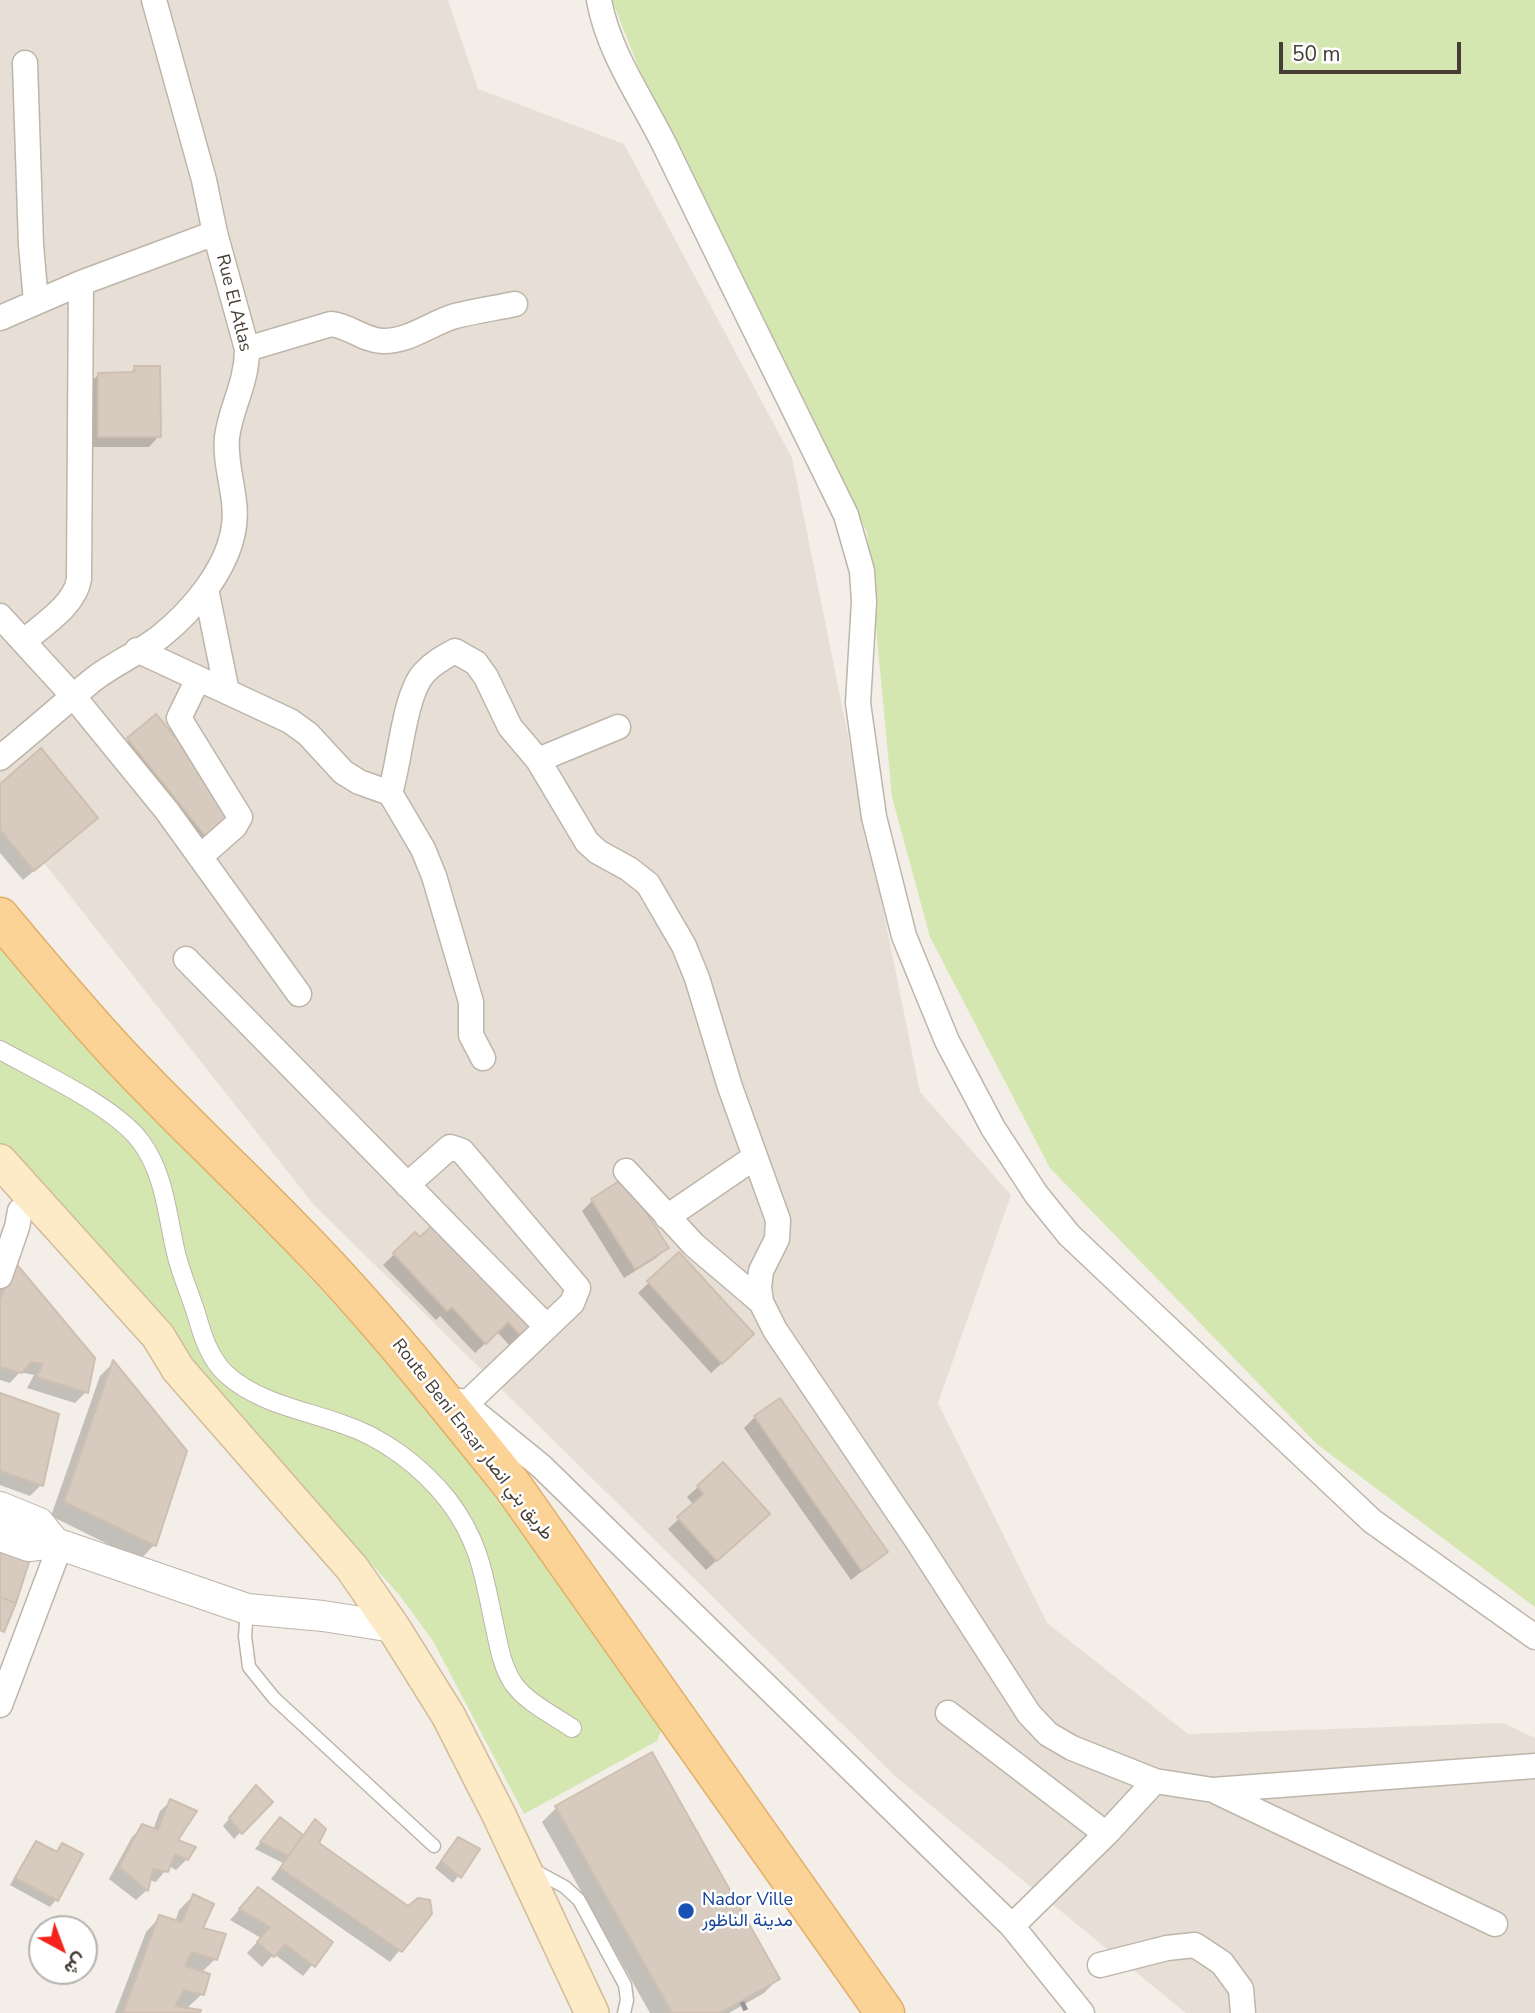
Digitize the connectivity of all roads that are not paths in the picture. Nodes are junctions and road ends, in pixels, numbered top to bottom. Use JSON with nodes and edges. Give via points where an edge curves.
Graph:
{"nodes":[{"id":1,"x":154,"y":0,"type":"edge"},
{"id":2,"x":599,"y":0,"type":"edge"},
{"id":3,"x":26,"y":63,"type":"dead end"},
{"id":4,"x":215,"y":233,"type":"junction"},
{"id":5,"x":80,"y":283,"type":"junction"},
{"id":6,"x":36,"y":302,"type":"junction"},
{"id":7,"x":515,"y":304,"type":"dead end"},
{"id":8,"x":0,"y":318,"type":"edge"},
{"id":9,"x":247,"y":349,"type":"junction"},
{"id":10,"x":206,"y":589,"type":"junction"},
{"id":11,"x":0,"y":616,"type":"edge"},
{"id":12,"x":24,"y":641,"type":"junction"},
{"id":13,"x":137,"y":650,"type":"junction"},
{"id":14,"x":198,"y":678,"type":"junction"},
{"id":15,"x":227,"y":692,"type":"junction"},
{"id":16,"x":74,"y":697,"type":"junction"},
{"id":17,"x":618,"y":727,"type":"dead end"},
{"id":18,"x":0,"y":758,"type":"edge"},
{"id":19,"x":538,"y":760,"type":"junction"},
{"id":20,"x":390,"y":793,"type":"junction"},
{"id":21,"x":200,"y":857,"type":"junction"},
{"id":22,"x":0,"y":917,"type":"edge"},
{"id":23,"x":186,"y":959,"type":"dead end"},
{"id":24,"x":299,"y":994,"type":"dead end"},
{"id":25,"x":0,"y":1050,"type":"edge"},
{"id":26,"x":483,"y":1058,"type":"dead end"},
{"id":27,"x":755,"y":1157,"type":"junction"},
{"id":28,"x":0,"y":1161,"type":"edge"},
{"id":29,"x":626,"y":1171,"type":"dead end"},
{"id":30,"x":407,"y":1185,"type":"junction"},
{"id":31,"x":9,"y":1212,"type":"edge"},
{"id":32,"x":667,"y":1217,"type":"junction"},
{"id":33,"x":0,"y":1276,"type":"edge"},
{"id":34,"x":761,"y":1302,"type":"junction"},
{"id":35,"x":546,"y":1326,"type":"junction"},
{"id":36,"x":405,"y":1353,"type":"junction"},
{"id":37,"x":178,"y":1369,"type":"junction"},
{"id":38,"x":465,"y":1405,"type":"junction"},
{"id":39,"x":0,"y":1507,"type":"edge"},
{"id":40,"x":0,"y":1536,"type":"edge"},
{"id":41,"x":58,"y":1544,"type":"junction"},
{"id":42,"x":247,"y":1609,"type":"junction"},
{"id":43,"x":393,"y":1628,"type":"junction"},
{"id":44,"x":1535,"y":1637,"type":"edge"},
{"id":45,"x":7,"y":1662,"type":"edge"},
{"id":46,"x":2,"y":1696,"type":"edge"},
{"id":47,"x":948,"y":1713,"type":"dead end"},
{"id":48,"x":572,"y":1728,"type":"dead end"},
{"id":49,"x":1535,"y":1766,"type":"edge"},
{"id":50,"x":1155,"y":1781,"type":"junction"},
{"id":51,"x":1213,"y":1790,"type":"junction"},
{"id":52,"x":1106,"y":1834,"type":"junction"},
{"id":53,"x":434,"y":1846,"type":"dead end"},
{"id":54,"x":521,"y":1863,"type":"junction"},
{"id":55,"x":1495,"y":1924,"type":"dead end"},
{"id":56,"x":1012,"y":1926,"type":"junction"},
{"id":57,"x":1100,"y":1965,"type":"dead end"},
{"id":58,"x":592,"y":2013,"type":"edge"},
{"id":59,"x":624,"y":2013,"type":"edge"},
{"id":60,"x":885,"y":2013,"type":"edge"},
{"id":61,"x":1082,"y":2013,"type":"edge"},
{"id":62,"x":1243,"y":2013,"type":"edge"}],
"edges":[{"from":1,"to":4,"type":"street","name":"Rue El Atlas"},
{"from":2,"to":44,"type":"street","via":[[618,59],[846,514],[862,571],[858,703],[874,817],[904,936],[947,1041],[993,1128],[1069,1235],[1372,1521]]},
{"from":3,"to":6,"type":"street"},
{"from":4,"to":5,"type":"street"},
{"from":4,"to":9,"type":"street","name":"Rue El Atlas"},
{"from":5,"to":6,"type":"street"},
{"from":5,"to":12,"type":"street","via":[[78,587],[58,612]]},
{"from":6,"to":8,"type":"street"},
{"from":7,"to":9,"type":"street","via":[[454,316],[406,337],[384,341],[331,324]]},
{"from":9,"to":10,"type":"street","name":"Rue El Atlas","via":[[227,450],[236,518],[222,562]]},
{"from":10,"to":13,"type":"street","name":"Rue El Atlas","via":[[160,637]]},
{"from":10,"to":15,"type":"street"},
{"from":11,"to":12,"type":"street"},
{"from":12,"to":16,"type":"street"},
{"from":13,"to":14,"type":"street"},
{"from":13,"to":16,"type":"street","name":"Rue El Atlas"},
{"from":14,"to":15,"type":"street"},
{"from":14,"to":21,"type":"street","via":[[179,718],[240,817]]},
{"from":15,"to":20,"type":"street","via":[[290,721],[343,772]]},
{"from":16,"to":18,"type":"street","name":"Rue El Atlas"},
{"from":16,"to":21,"type":"street"},
{"from":17,"to":19,"type":"street"},
{"from":19,"to":20,"type":"street","via":[[510,727],[476,663],[455,651],[423,674],[414,690]]},
{"from":19,"to":27,"type":"street","via":[[587,842],[648,884],[684,946]]},
{"from":20,"to":26,"type":"street","via":[[434,876],[471,1002],[471,1035]]},
{"from":21,"to":24,"type":"street"},
{"from":22,"to":36,"type":"main road","name":"Route Beni Ensar طريق بني انصار","via":[[122,1058],[319,1257]]},
{"from":23,"to":30,"type":"street"},
{"from":25,"to":48,"type":"street","via":[[110,1112],[141,1142],[155,1165],[177,1258],[200,1328],[209,1351],[226,1373],[279,1405],[360,1430],[412,1462],[448,1500],[478,1551],[503,1665],[526,1697]]},
{"from":27,"to":32,"type":"street"},
{"from":27,"to":34,"type":"street","via":[[778,1220],[777,1239],[761,1271]]},
{"from":28,"to":37,"type":"main road","via":[[158,1336]]},
{"from":29,"to":32,"type":"street"},
{"from":30,"to":35,"type":"street"},
{"from":30,"to":35,"type":"street","via":[[450,1147],[462,1151],[578,1288],[572,1303]]},
{"from":31,"to":33,"type":"street"},
{"from":31,"to":37,"type":"main road","via":[[161,1360]]},
{"from":32,"to":34,"type":"street"},
{"from":34,"to":50,"type":"street","via":[[775,1330],[1029,1714],[1048,1734],[1072,1748]]},
{"from":35,"to":38,"type":"street"},
{"from":36,"to":38,"type":"street"},
{"from":36,"to":60,"type":"main road","name":"Route Beni Ensar طريق بني انصار","via":[[512,1485]]},
{"from":37,"to":43,"type":"main road","via":[[352,1568]]},
{"from":38,"to":56,"type":"street","via":[[541,1466]]},
{"from":39,"to":41,"type":"street","via":[[40,1522]]},
{"from":40,"to":41,"type":"street","via":[[29,1546]]},
{"from":41,"to":42,"type":"street"},
{"from":41,"to":45,"type":"street"},
{"from":42,"to":43,"type":"street"},
{"from":42,"to":53,"type":"lane","via":[[249,1667],[274,1698]]},
{"from":43,"to":54,"type":"main road","via":[[448,1715]]},
{"from":45,"to":46,"type":"street"},
{"from":47,"to":52,"type":"street"},
{"from":49,"to":51,"type":"street"},
{"from":50,"to":51,"type":"street"},
{"from":50,"to":52,"type":"street"},
{"from":51,"to":55,"type":"street"},
{"from":52,"to":56,"type":"street"},
{"from":54,"to":58,"type":"main road"},
{"from":54,"to":59,"type":"lane","via":[[579,1900],[625,1984]]},
{"from":56,"to":61,"type":"street"},
{"from":57,"to":62,"type":"street","via":[[1195,1945],[1222,1963],[1241,1989]]}]}
